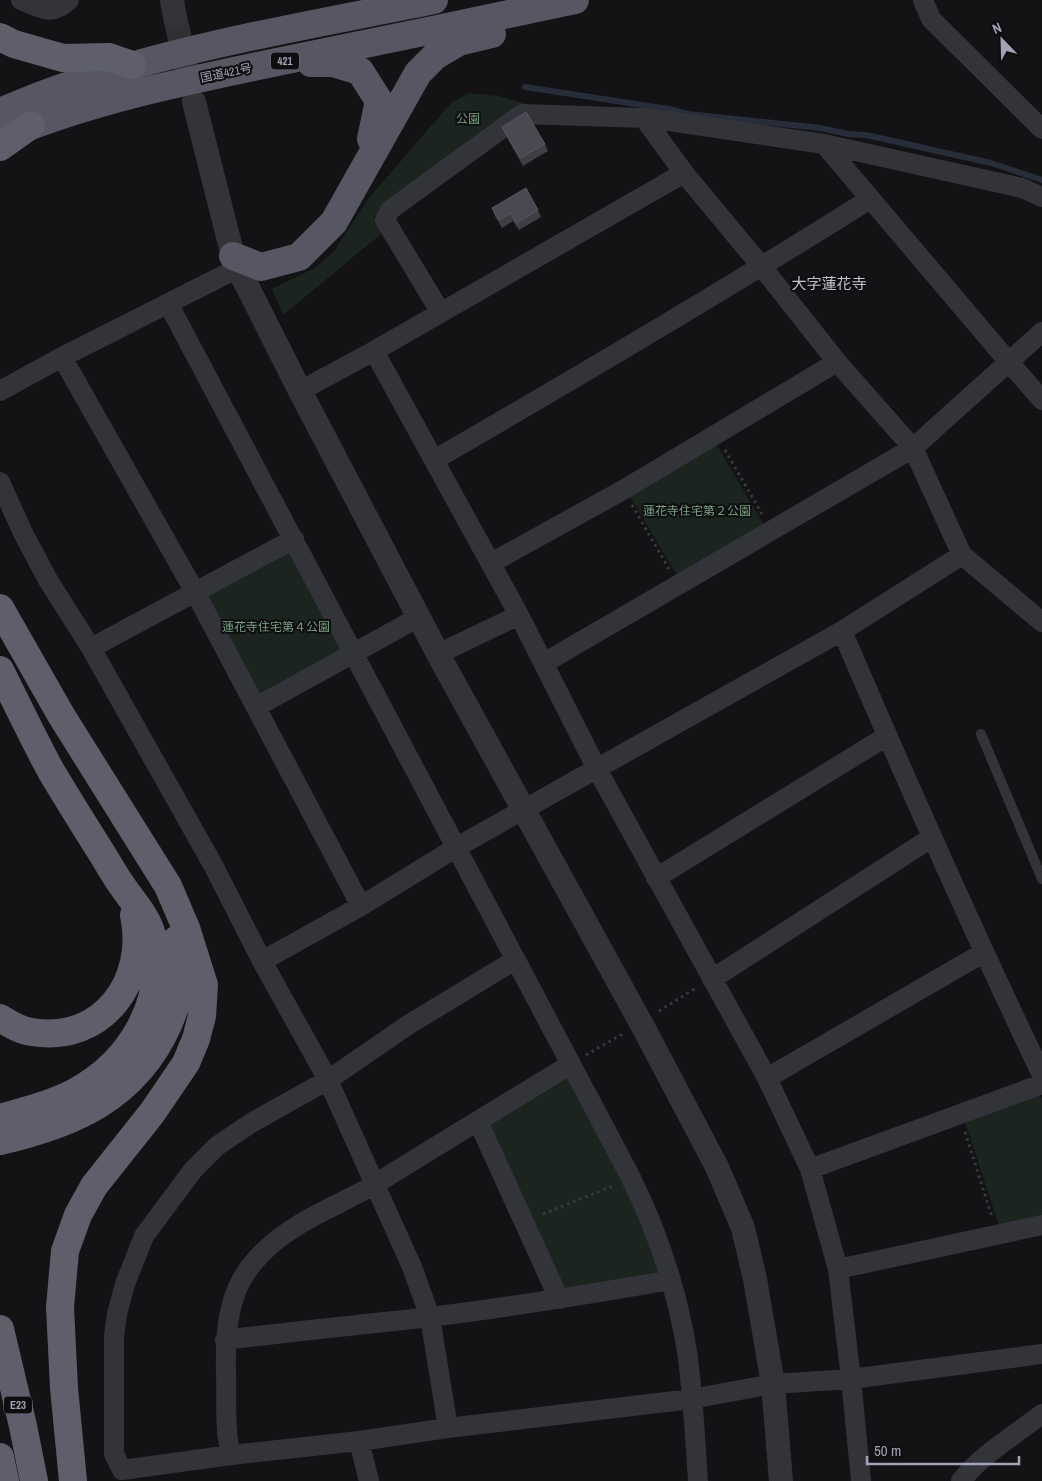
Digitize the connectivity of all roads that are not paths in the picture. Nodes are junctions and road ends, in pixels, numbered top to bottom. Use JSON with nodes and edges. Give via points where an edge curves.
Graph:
{"nodes":[{"id":1,"x":21,"y":0,"type":"edge"},
{"id":2,"x":69,"y":0,"type":"edge"},
{"id":3,"x":336,"y":0,"type":"edge"},
{"id":4,"x":434,"y":0,"type":"edge"},
{"id":5,"x":575,"y":0,"type":"edge"},
{"id":6,"x":582,"y":0,"type":"edge"},
{"id":7,"x":923,"y":0,"type":"edge"},
{"id":8,"x":248,"y":24,"type":"junction"},
{"id":9,"x":0,"y":37,"type":"edge"},
{"id":10,"x":221,"y":45,"type":"junction"},
{"id":11,"x":120,"y":61,"type":"junction"},
{"id":12,"x":275,"y":63,"type":"junction"},
{"id":13,"x":194,"y":102,"type":"dead end"},
{"id":14,"x":0,"y":112,"type":"edge"},
{"id":15,"x":644,"y":118,"type":"junction"},
{"id":16,"x":31,"y":125,"type":"junction"},
{"id":17,"x":1042,"y":129,"type":"edge"},
{"id":18,"x":0,"y":138,"type":"edge"},
{"id":19,"x":824,"y":144,"type":"junction"},
{"id":20,"x":0,"y":147,"type":"edge"},
{"id":21,"x":684,"y":173,"type":"junction"},
{"id":22,"x":1042,"y":197,"type":"edge"},
{"id":23,"x":870,"y":199,"type":"junction"},
{"id":24,"x":334,"y":222,"type":"junction"},
{"id":25,"x":235,"y":262,"type":"junction"},
{"id":26,"x":762,"y":267,"type":"junction"},
{"id":27,"x":169,"y":305,"type":"junction"},
{"id":28,"x":441,"y":313,"type":"junction"},
{"id":29,"x":1042,"y":332,"type":"edge"},
{"id":30,"x":374,"y":351,"type":"junction"},
{"id":31,"x":62,"y":357,"type":"junction"},
{"id":32,"x":1008,"y":361,"type":"junction"},
{"id":33,"x":837,"y":362,"type":"junction"},
{"id":34,"x":0,"y":391,"type":"edge"},
{"id":35,"x":300,"y":391,"type":"junction"},
{"id":36,"x":1042,"y":400,"type":"edge"},
{"id":37,"x":913,"y":448,"type":"junction"},
{"id":38,"x":434,"y":460,"type":"junction"},
{"id":39,"x":0,"y":482,"type":"edge"},
{"id":40,"x":294,"y":539,"type":"junction"},
{"id":41,"x":962,"y":555,"type":"junction"},
{"id":42,"x":491,"y":563,"type":"junction"},
{"id":43,"x":0,"y":586,"type":"edge"},
{"id":44,"x":195,"y":592,"type":"junction"},
{"id":45,"x":0,"y":608,"type":"edge"},
{"id":46,"x":519,"y":614,"type":"junction"},
{"id":47,"x":419,"y":617,"type":"junction"},
{"id":48,"x":1042,"y":622,"type":"edge"},
{"id":49,"x":842,"y":630,"type":"junction"},
{"id":50,"x":91,"y":648,"type":"junction"},
{"id":51,"x":353,"y":652,"type":"junction"},
{"id":52,"x":438,"y":654,"type":"junction"},
{"id":53,"x":544,"y":663,"type":"junction"},
{"id":54,"x":0,"y":670,"type":"edge"},
{"id":55,"x":0,"y":683,"type":"edge"},
{"id":56,"x":256,"y":707,"type":"junction"},
{"id":57,"x":62,"y":715,"type":"junction"},
{"id":58,"x":28,"y":727,"type":"junction"},
{"id":59,"x":981,"y":734,"type":"dead end"},
{"id":60,"x":887,"y":736,"type":"junction"},
{"id":61,"x":597,"y":769,"type":"junction"},
{"id":62,"x":523,"y":810,"type":"junction"},
{"id":63,"x":932,"y":838,"type":"junction"},
{"id":64,"x":457,"y":847,"type":"junction"},
{"id":65,"x":656,"y":878,"type":"junction"},
{"id":66,"x":1042,"y":879,"type":"edge"},
{"id":67,"x":168,"y":886,"type":"junction"},
{"id":68,"x":122,"y":887,"type":"junction"},
{"id":69,"x":361,"y":906,"type":"junction"},
{"id":70,"x":983,"y":953,"type":"junction"},
{"id":71,"x":515,"y":960,"type":"junction"},
{"id":72,"x":262,"y":961,"type":"junction"},
{"id":73,"x":712,"y":979,"type":"junction"},
{"id":74,"x":0,"y":1018,"type":"edge"},
{"id":75,"x":571,"y":1064,"type":"junction"},
{"id":76,"x":1042,"y":1075,"type":"edge"},
{"id":77,"x":767,"y":1078,"type":"junction"},
{"id":78,"x":328,"y":1080,"type":"junction"},
{"id":79,"x":1042,"y":1084,"type":"edge"},
{"id":80,"x":0,"y":1118,"type":"edge"},
{"id":81,"x":478,"y":1122,"type":"junction"},
{"id":82,"x":0,"y":1141,"type":"edge"},
{"id":83,"x":810,"y":1169,"type":"junction"},
{"id":84,"x":374,"y":1184,"type":"junction"},
{"id":85,"x":1042,"y":1225,"type":"edge"},
{"id":86,"x":838,"y":1269,"type":"junction"},
{"id":87,"x":671,"y":1280,"type":"junction"},
{"id":88,"x":559,"y":1299,"type":"junction"},
{"id":89,"x":430,"y":1317,"type":"junction"},
{"id":90,"x":0,"y":1329,"type":"edge"},
{"id":91,"x":225,"y":1340,"type":"junction"},
{"id":92,"x":1042,"y":1354,"type":"edge"},
{"id":93,"x":851,"y":1378,"type":"junction"},
{"id":94,"x":773,"y":1384,"type":"junction"},
{"id":95,"x":691,"y":1399,"type":"junction"},
{"id":96,"x":1042,"y":1414,"type":"edge"},
{"id":97,"x":448,"y":1428,"type":"junction"},
{"id":98,"x":359,"y":1441,"type":"junction"},
{"id":99,"x":230,"y":1455,"type":"junction"},
{"id":100,"x":0,"y":1457,"type":"edge"},
{"id":101,"x":4,"y":1481,"type":"edge"},
{"id":102,"x":34,"y":1481,"type":"edge"},
{"id":103,"x":72,"y":1481,"type":"edge"},
{"id":104,"x":369,"y":1481,"type":"edge"},
{"id":105,"x":698,"y":1481,"type":"edge"},
{"id":106,"x":781,"y":1481,"type":"edge"},
{"id":107,"x":860,"y":1481,"type":"edge"},
{"id":108,"x":960,"y":1481,"type":"edge"}],
"edges":[{"from":1,"to":2,"type":"street","via":[[51,11],[61,8]]},
{"from":3,"to":8,"type":"highway","via":[[334,4]]},
{"from":4,"to":10,"type":"highway","number":"421"},
{"from":5,"to":12,"type":"highway","name":"国道421号","number":"421"},
{"from":6,"to":24,"type":"highway","via":[[524,26],[459,42],[435,56],[418,73]]},
{"from":7,"to":17,"type":"street","via":[[931,19]]},
{"from":8,"to":10,"type":"highway"},
{"from":8,"to":11,"type":"highway"},
{"from":9,"to":11,"type":"highway","via":[[63,58]]},
{"from":10,"to":11,"type":"highway","number":"421"},
{"from":11,"to":14,"type":"highway","number":"421"},
{"from":12,"to":16,"type":"highway","name":"国道421号","number":"421","via":[[169,85]]},
{"from":12,"to":24,"type":"highway","via":[[333,63],[360,71],[379,101],[374,134]]},
{"from":13,"to":25,"type":"street"},
{"from":15,"to":19,"type":"street"},
{"from":15,"to":21,"type":"street"},
{"from":15,"to":28,"type":"street","via":[[522,114],[390,210],[385,220]]},
{"from":16,"to":18,"type":"highway","name":"国道421号","number":"421"},
{"from":16,"to":20,"type":"highway"},
{"from":19,"to":22,"type":"street","via":[[1022,188]]},
{"from":19,"to":23,"type":"street"},
{"from":21,"to":26,"type":"street"},
{"from":21,"to":28,"type":"street"},
{"from":23,"to":26,"type":"street"},
{"from":23,"to":32,"type":"street"},
{"from":24,"to":25,"type":"highway","via":[[299,257],[261,267]]},
{"from":25,"to":27,"type":"street"},
{"from":25,"to":35,"type":"street"},
{"from":26,"to":33,"type":"street"},
{"from":26,"to":38,"type":"street"},
{"from":27,"to":31,"type":"street"},
{"from":27,"to":40,"type":"street"},
{"from":28,"to":30,"type":"street"},
{"from":29,"to":32,"type":"street"},
{"from":30,"to":35,"type":"street"},
{"from":30,"to":38,"type":"street"},
{"from":31,"to":34,"type":"street"},
{"from":31,"to":44,"type":"street"},
{"from":32,"to":36,"type":"street"},
{"from":32,"to":37,"type":"street"},
{"from":33,"to":37,"type":"street"},
{"from":33,"to":42,"type":"street","via":[[623,490]]},
{"from":35,"to":47,"type":"street"},
{"from":37,"to":41,"type":"street"},
{"from":37,"to":53,"type":"street"},
{"from":38,"to":42,"type":"street"},
{"from":39,"to":50,"type":"street","via":[[23,533]]},
{"from":40,"to":44,"type":"street"},
{"from":40,"to":51,"type":"street"},
{"from":41,"to":48,"type":"street"},
{"from":41,"to":49,"type":"street"},
{"from":42,"to":46,"type":"street"},
{"from":43,"to":57,"type":"highway"},
{"from":44,"to":50,"type":"street"},
{"from":44,"to":56,"type":"street"},
{"from":45,"to":57,"type":"highway"},
{"from":46,"to":52,"type":"street"},
{"from":46,"to":53,"type":"street"},
{"from":47,"to":51,"type":"street"},
{"from":47,"to":52,"type":"street"},
{"from":49,"to":60,"type":"street"},
{"from":49,"to":61,"type":"street"},
{"from":50,"to":72,"type":"street"},
{"from":51,"to":56,"type":"street"},
{"from":51,"to":64,"type":"street"},
{"from":52,"to":62,"type":"street"},
{"from":53,"to":61,"type":"street"},
{"from":54,"to":58,"type":"highway"},
{"from":55,"to":58,"type":"highway"},
{"from":56,"to":69,"type":"street"},
{"from":57,"to":67,"type":"highway"},
{"from":58,"to":68,"type":"highway"},
{"from":59,"to":66,"type":"lane"},
{"from":60,"to":63,"type":"street"},
{"from":60,"to":65,"type":"street"},
{"from":61,"to":62,"type":"street"},
{"from":61,"to":65,"type":"street"},
{"from":62,"to":64,"type":"street"},
{"from":62,"to":94,"type":"street","via":[[717,1167],[743,1228]]},
{"from":63,"to":70,"type":"street"},
{"from":63,"to":73,"type":"street"},
{"from":64,"to":69,"type":"street"},
{"from":64,"to":71,"type":"street"},
{"from":65,"to":73,"type":"street"},
{"from":67,"to":82,"type":"highway","via":[[182,970],[173,1014],[153,1053],[124,1086],[103,1103],[77,1117]]},
{"from":67,"to":103,"type":"highway","via":[[186,928],[204,985],[202,1016],[186,1063],[152,1113],[94,1186],[65,1251],[60,1307]]},
{"from":68,"to":74,"type":"highway","via":[[137,929],[136,950],[123,991],[112,1006],[98,1019],[64,1033],[30,1032]]},
{"from":68,"to":80,"type":"highway","via":[[142,913],[152,933],[157,955],[153,999],[145,1020],[115,1062],[95,1080],[47,1104]]},
{"from":69,"to":72,"type":"street"},
{"from":70,"to":76,"type":"street"},
{"from":70,"to":77,"type":"street"},
{"from":71,"to":75,"type":"street"},
{"from":71,"to":78,"type":"street","via":[[408,1025]]},
{"from":72,"to":78,"type":"street"},
{"from":73,"to":77,"type":"street"},
{"from":75,"to":81,"type":"street"},
{"from":75,"to":87,"type":"street","via":[[650,1217]]},
{"from":77,"to":83,"type":"street"},
{"from":78,"to":84,"type":"street"},
{"from":78,"to":99,"type":"street","via":[[251,1123],[217,1146],[193,1170],[144,1236],[119,1307],[114,1336],[114,1454],[122,1470]]},
{"from":79,"to":83,"type":"street"},
{"from":81,"to":84,"type":"street"},
{"from":81,"to":88,"type":"street"},
{"from":83,"to":86,"type":"street"},
{"from":84,"to":89,"type":"street","via":[[412,1267]]},
{"from":84,"to":91,"type":"street","via":[[300,1224],[261,1252],[238,1286]]},
{"from":85,"to":86,"type":"street"},
{"from":86,"to":93,"type":"street"},
{"from":87,"to":88,"type":"street"},
{"from":87,"to":95,"type":"street","via":[[687,1352]]},
{"from":88,"to":89,"type":"street"},
{"from":89,"to":91,"type":"street"},
{"from":89,"to":97,"type":"street"},
{"from":90,"to":102,"type":"highway","number":"E23"},
{"from":91,"to":99,"type":"street"},
{"from":92,"to":93,"type":"street"},
{"from":93,"to":94,"type":"street"},
{"from":93,"to":107,"type":"street"},
{"from":94,"to":95,"type":"street"},
{"from":94,"to":106,"type":"street"},
{"from":95,"to":97,"type":"street"},
{"from":95,"to":105,"type":"street"},
{"from":96,"to":108,"type":"street"},
{"from":97,"to":98,"type":"street"},
{"from":98,"to":99,"type":"street"},
{"from":98,"to":104,"type":"street"},
{"from":100,"to":101,"type":"highway"}]}
